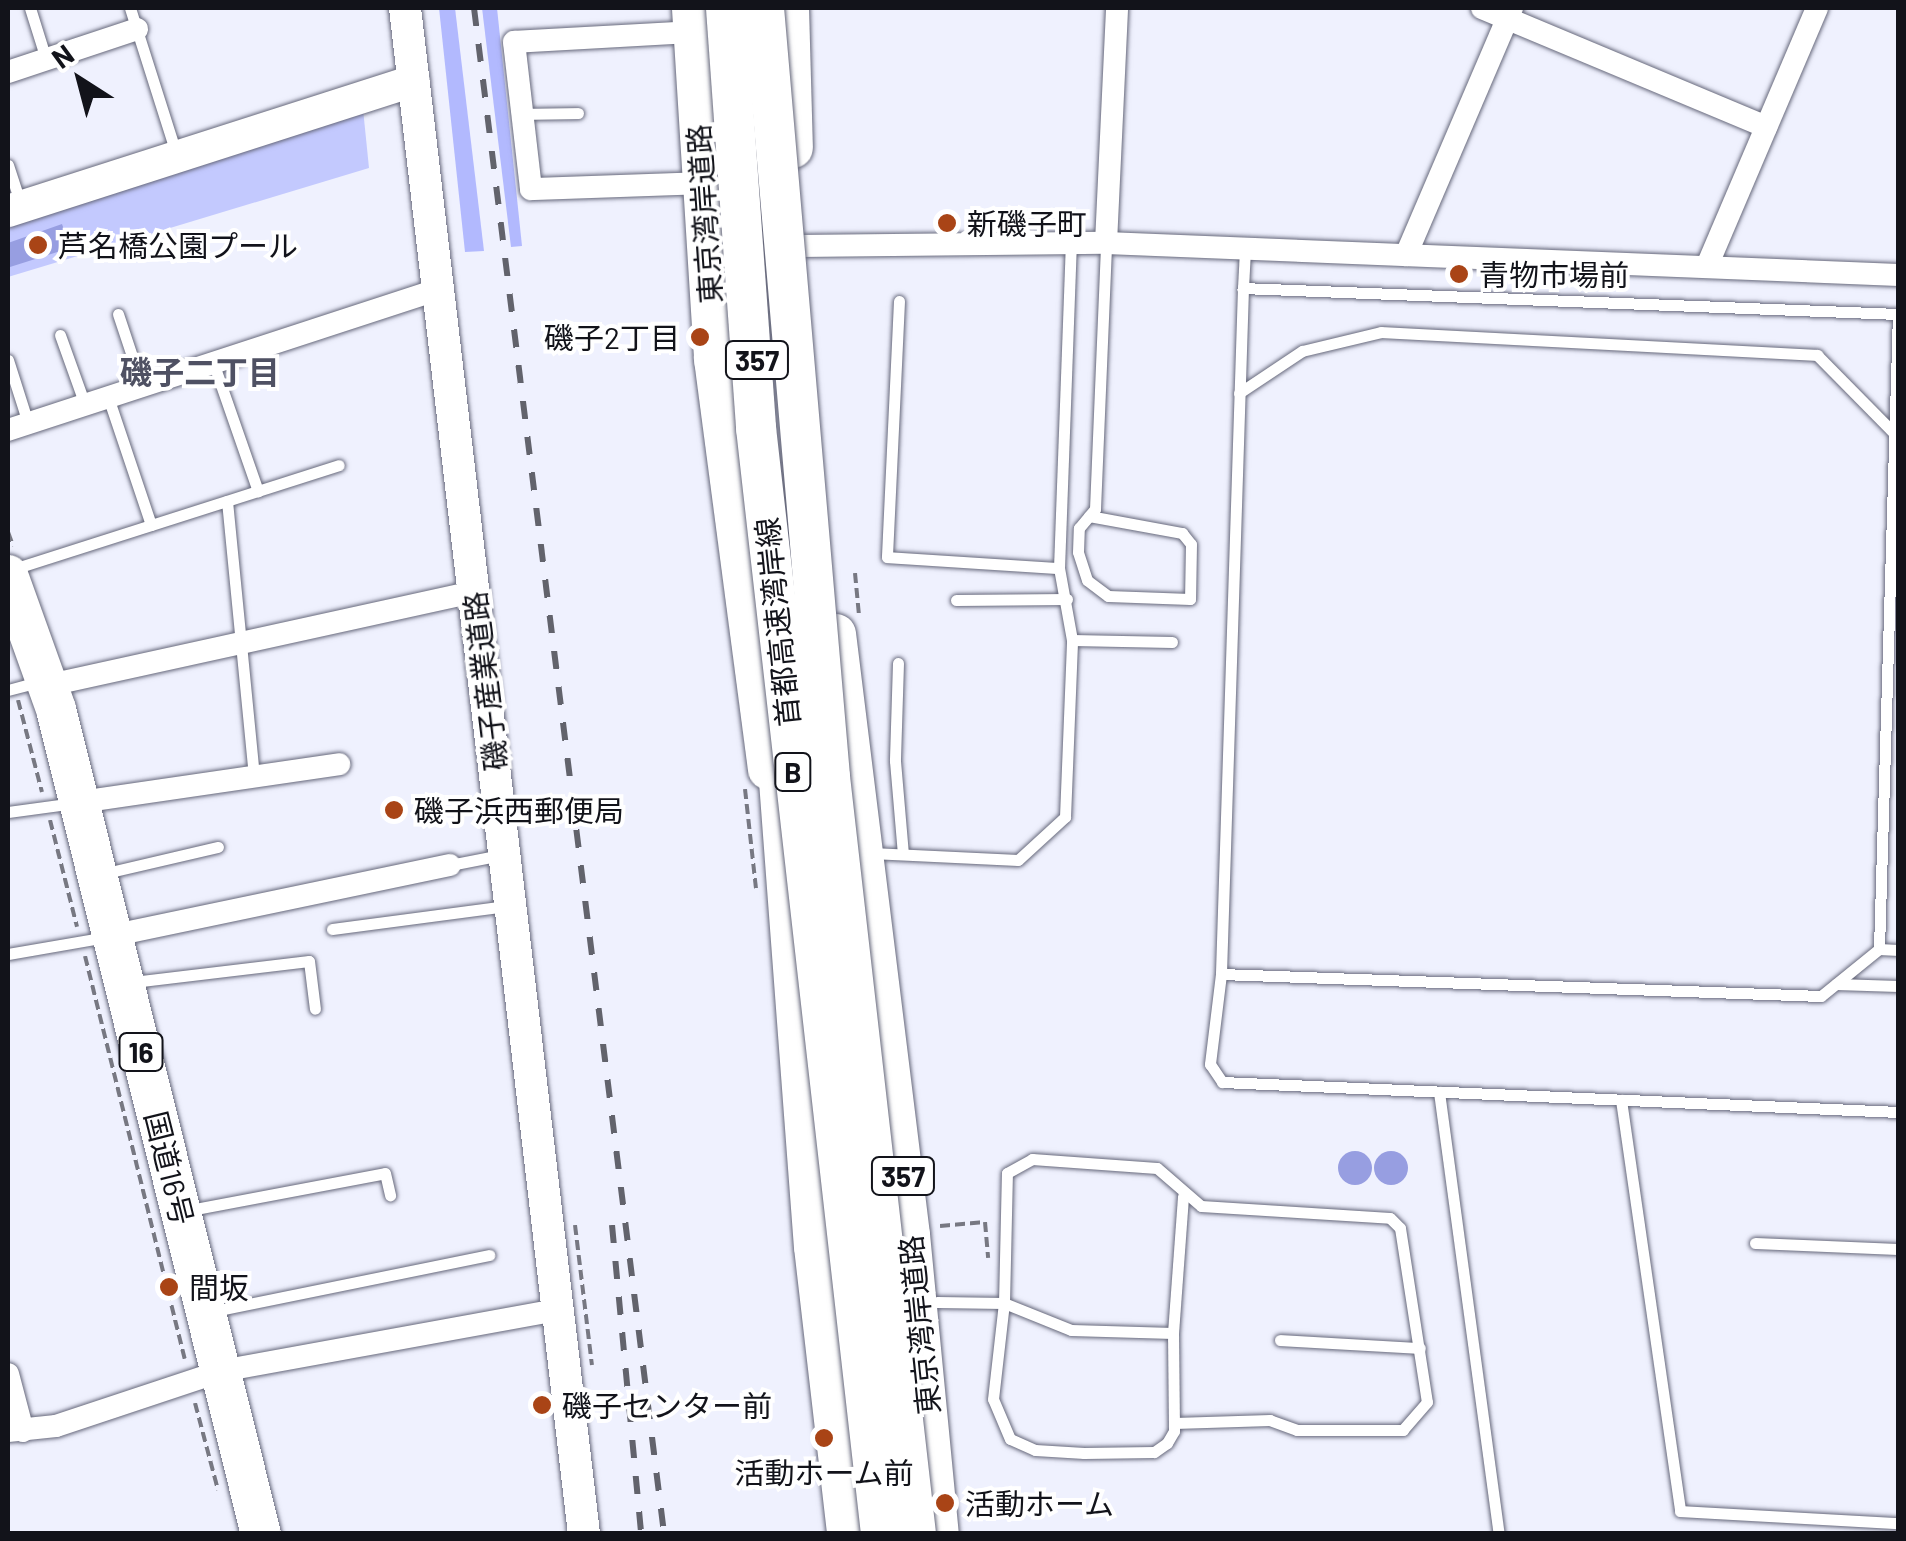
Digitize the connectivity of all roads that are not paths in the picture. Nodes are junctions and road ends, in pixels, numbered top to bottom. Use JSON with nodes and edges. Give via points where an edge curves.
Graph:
{"nodes":[{"id":1,"x":30,"y":8,"type":"edge"},
{"id":2,"x":405,"y":8,"type":"edge"},
{"id":3,"x":729,"y":8,"type":"edge"},
{"id":4,"x":756,"y":8,"type":"edge"},
{"id":5,"x":764,"y":8,"type":"edge"},
{"id":6,"x":789,"y":8,"type":"edge"},
{"id":7,"x":1117,"y":8,"type":"edge"},
{"id":8,"x":1482,"y":8,"type":"edge"},
{"id":9,"x":1817,"y":8,"type":"edge"},
{"id":10,"x":1510,"y":13,"type":"edge"},
{"id":11,"x":133,"y":18,"type":"edge"},
{"id":12,"x":692,"y":20,"type":"edge"},
{"id":13,"x":46,"y":59,"type":"junction"},
{"id":14,"x":8,"y":72,"type":"edge"},
{"id":15,"x":414,"y":82,"type":"junction"},
{"id":16,"x":578,"y":113,"type":"dead end"},
{"id":17,"x":522,"y":114,"type":"junction"},
{"id":18,"x":1766,"y":127,"type":"junction"},
{"id":19,"x":178,"y":157,"type":"junction"},
{"id":20,"x":8,"y":165,"type":"edge"},
{"id":21,"x":702,"y":182,"type":"junction"},
{"id":22,"x":14,"y":209,"type":"edge"},
{"id":23,"x":1071,"y":243,"type":"junction"},
{"id":24,"x":1106,"y":244,"type":"junction"},
{"id":25,"x":798,"y":246,"type":"junction"},
{"id":26,"x":1245,"y":249,"type":"junction"},
{"id":27,"x":1406,"y":255,"type":"junction"},
{"id":28,"x":1707,"y":266,"type":"junction"},
{"id":29,"x":1898,"y":275,"type":"edge"},
{"id":30,"x":1243,"y":288,"type":"junction"},
{"id":31,"x":439,"y":289,"type":"junction"},
{"id":32,"x":899,"y":301,"type":"dead end"},
{"id":33,"x":118,"y":314,"type":"dead end"},
{"id":34,"x":1898,"y":314,"type":"edge"},
{"id":35,"x":60,"y":335,"type":"dead end"},
{"id":36,"x":8,"y":360,"type":"edge"},
{"id":37,"x":213,"y":362,"type":"junction"},
{"id":38,"x":142,"y":386,"type":"junction"},
{"id":39,"x":1239,"y":392,"type":"junction"},
{"id":40,"x":108,"y":397,"type":"junction"},
{"id":41,"x":84,"y":405,"type":"junction"},
{"id":42,"x":18,"y":427,"type":"edge"},
{"id":43,"x":1896,"y":437,"type":"edge"},
{"id":44,"x":340,"y":465,"type":"dead end"},
{"id":45,"x":258,"y":491,"type":"junction"},
{"id":46,"x":227,"y":501,"type":"junction"},
{"id":47,"x":1089,"y":516,"type":"junction"},
{"id":48,"x":151,"y":525,"type":"junction"},
{"id":49,"x":1060,"y":568,"type":"junction"},
{"id":50,"x":8,"y":573,"type":"edge"},
{"id":51,"x":474,"y":592,"type":"junction"},
{"id":52,"x":956,"y":600,"type":"dead end"},
{"id":53,"x":1067,"y":600,"type":"junction"},
{"id":54,"x":8,"y":632,"type":"edge"},
{"id":55,"x":1072,"y":640,"type":"junction"},
{"id":56,"x":240,"y":642,"type":"junction"},
{"id":57,"x":1172,"y":642,"type":"dead end"},
{"id":58,"x":898,"y":663,"type":"dead end"},
{"id":59,"x":25,"y":687,"type":"edge"},
{"id":60,"x":338,"y":764,"type":"dead end"},
{"id":61,"x":254,"y":776,"type":"junction"},
{"id":62,"x":62,"y":804,"type":"junction"},
{"id":63,"x":8,"y":812,"type":"edge"},
{"id":64,"x":778,"y":836,"type":"junction"},
{"id":65,"x":861,"y":836,"type":"junction"},
{"id":66,"x":218,"y":847,"type":"dead end"},
{"id":67,"x":506,"y":854,"type":"junction"},
{"id":68,"x":903,"y":854,"type":"junction"},
{"id":69,"x":450,"y":865,"type":"joint"},
{"id":70,"x":96,"y":874,"type":"junction"},
{"id":71,"x":512,"y":905,"type":"junction"},
{"id":72,"x":332,"y":930,"type":"dead end"},
{"id":73,"x":97,"y":938,"type":"junction"},
{"id":74,"x":1879,"y":949,"type":"junction"},
{"id":75,"x":1898,"y":950,"type":"edge"},
{"id":76,"x":8,"y":954,"type":"edge"},
{"id":77,"x":1221,"y":974,"type":"junction"},
{"id":78,"x":124,"y":983,"type":"junction"},
{"id":79,"x":1836,"y":984,"type":"junction"},
{"id":80,"x":1898,"y":986,"type":"edge"},
{"id":81,"x":315,"y":1010,"type":"dead end"},
{"id":82,"x":1440,"y":1092,"type":"junction"},
{"id":83,"x":1620,"y":1100,"type":"junction"},
{"id":84,"x":1898,"y":1112,"type":"edge"},
{"id":85,"x":390,"y":1196,"type":"dead end"},
{"id":86,"x":1183,"y":1196,"type":"junction"},
{"id":87,"x":180,"y":1211,"type":"junction"},
{"id":88,"x":1755,"y":1242,"type":"dead end"},
{"id":89,"x":1898,"y":1249,"type":"edge"},
{"id":90,"x":490,"y":1255,"type":"dead end"},
{"id":91,"x":937,"y":1302,"type":"dead end"},
{"id":92,"x":1004,"y":1302,"type":"junction"},
{"id":93,"x":558,"y":1310,"type":"junction"},
{"id":94,"x":205,"y":1312,"type":"junction"},
{"id":95,"x":1173,"y":1333,"type":"junction"},
{"id":96,"x":1280,"y":1340,"type":"dead end"},
{"id":97,"x":1420,"y":1348,"type":"junction"},
{"id":98,"x":8,"y":1374,"type":"edge"},
{"id":99,"x":201,"y":1377,"type":"junction"},
{"id":100,"x":1174,"y":1423,"type":"junction"},
{"id":101,"x":15,"y":1431,"type":"edge"},
{"id":102,"x":230,"y":1516,"type":"edge"},
{"id":103,"x":1794,"y":1519,"type":"junction"},
{"id":104,"x":1898,"y":1523,"type":"edge"},
{"id":105,"x":261,"y":1534,"type":"edge"},
{"id":106,"x":584,"y":1534,"type":"edge"},
{"id":107,"x":847,"y":1534,"type":"edge"},
{"id":108,"x":881,"y":1534,"type":"edge"},
{"id":109,"x":916,"y":1534,"type":"edge"},
{"id":110,"x":939,"y":1534,"type":"edge"},
{"id":111,"x":1499,"y":1534,"type":"edge"},
{"id":112,"x":1794,"y":1534,"type":"edge"}],
"edges":[{"from":1,"to":13,"type":"lane"},
{"from":2,"to":15,"type":"street","name":"磯子産業道路"},
{"from":3,"to":64,"type":"highway","name":"東京湾岸道路","number":"357","bridge":true,"via":[[776,712]]},
{"from":3,"to":108,"type":"highway","name":"首都高速湾岸線","number":"B","bridge":true,"via":[[756,428]]},
{"from":4,"to":65,"type":"highway","name":"東京湾岸道路","number":"357","bridge":true,"via":[[793,468]]},
{"from":5,"to":109,"type":"highway","name":"首都高速湾岸線","number":"B","bridge":true,"via":[[830,777]]},
{"from":6,"to":25,"type":"highway","name":"東京湾岸道路","number":"357"},
{"from":7,"to":24,"type":"street"},
{"from":8,"to":10,"type":"street"},
{"from":9,"to":18,"type":"street"},
{"from":10,"to":18,"type":"street"},
{"from":10,"to":27,"type":"street"},
{"from":11,"to":13,"type":"street"},
{"from":11,"to":19,"type":"lane"},
{"from":12,"to":17,"type":"street","via":[[514,42]]},
{"from":12,"to":21,"type":"highway","name":"東京湾岸道路","number":"357"},
{"from":13,"to":14,"type":"street"},
{"from":15,"to":19,"type":"street"},
{"from":15,"to":31,"type":"street","name":"磯子産業道路"},
{"from":16,"to":17,"type":"lane"},
{"from":17,"to":21,"type":"street","via":[[532,190]]},
{"from":18,"to":28,"type":"street"},
{"from":19,"to":22,"type":"street"},
{"from":20,"to":22,"type":"lane"},
{"from":21,"to":64,"type":"highway","name":"東京湾岸道路","number":"357","via":[[730,523]]},
{"from":23,"to":24,"type":"street"},
{"from":23,"to":25,"type":"street"},
{"from":23,"to":49,"type":"lane"},
{"from":24,"to":26,"type":"street"},
{"from":24,"to":47,"type":"lane","via":[[1095,509]]},
{"from":25,"to":65,"type":"highway","name":"東京湾岸道路","number":"357"},
{"from":26,"to":27,"type":"street"},
{"from":26,"to":30,"type":"lane"},
{"from":27,"to":28,"type":"street"},
{"from":28,"to":29,"type":"street"},
{"from":30,"to":34,"type":"lane"},
{"from":30,"to":39,"type":"lane"},
{"from":31,"to":37,"type":"street"},
{"from":31,"to":51,"type":"street","name":"磯子産業道路"},
{"from":32,"to":49,"type":"lane","via":[[887,557]]},
{"from":33,"to":38,"type":"lane"},
{"from":34,"to":43,"type":"lane"},
{"from":35,"to":41,"type":"lane"},
{"from":36,"to":42,"type":"lane"},
{"from":37,"to":38,"type":"street"},
{"from":37,"to":45,"type":"lane"},
{"from":38,"to":40,"type":"street"},
{"from":39,"to":43,"type":"lane","via":[[1302,351],[1381,332],[1817,355]]},
{"from":39,"to":77,"type":"lane"},
{"from":40,"to":41,"type":"street"},
{"from":40,"to":48,"type":"lane"},
{"from":41,"to":42,"type":"street"},
{"from":43,"to":74,"type":"lane"},
{"from":44,"to":45,"type":"lane"},
{"from":45,"to":46,"type":"lane"},
{"from":46,"to":48,"type":"lane"},
{"from":46,"to":56,"type":"lane"},
{"from":47,"to":47,"type":"lane","via":[[1182,533],[1191,544],[1190,599],[1108,596],[1087,580],[1079,528]]},
{"from":48,"to":50,"type":"lane"},
{"from":49,"to":53,"type":"lane"},
{"from":50,"to":59,"type":"highway","name":"国道16号","number":"16"},
{"from":51,"to":56,"type":"street"},
{"from":51,"to":67,"type":"street","name":"磯子産業道路"},
{"from":52,"to":53,"type":"lane"},
{"from":53,"to":55,"type":"lane"},
{"from":54,"to":59,"type":"highway","name":"国道16号","number":"16"},
{"from":55,"to":57,"type":"lane"},
{"from":55,"to":68,"type":"lane","via":[[1065,817],[1018,860]]},
{"from":56,"to":59,"type":"street"},
{"from":56,"to":61,"type":"lane"},
{"from":58,"to":68,"type":"lane"},
{"from":59,"to":62,"type":"highway","name":"国道16号","number":"16"},
{"from":60,"to":61,"type":"street"},
{"from":61,"to":62,"type":"street"},
{"from":62,"to":63,"type":"lane"},
{"from":62,"to":70,"type":"highway","name":"国道16号","number":"16"},
{"from":62,"to":73,"type":"highway","name":"国道16号","number":"16"},
{"from":64,"to":107,"type":"highway","name":"東京湾岸道路","number":"357"},
{"from":65,"to":68,"type":"lane"},
{"from":65,"to":110,"type":"highway","name":"東京湾岸道路","number":"357"},
{"from":66,"to":70,"type":"lane"},
{"from":67,"to":69,"type":"lane"},
{"from":67,"to":71,"type":"street","name":"磯子産業道路"},
{"from":69,"to":73,"type":"street"},
{"from":70,"to":73,"type":"highway","name":"国道16号","number":"16"},
{"from":71,"to":72,"type":"lane"},
{"from":71,"to":93,"type":"street","name":"磯子産業道路"},
{"from":73,"to":76,"type":"lane"},
{"from":73,"to":78,"type":"highway","name":"国道16号","number":"16"},
{"from":73,"to":99,"type":"highway","name":"国道16号","number":"16"},
{"from":74,"to":75,"type":"lane"},
{"from":74,"to":79,"type":"lane"},
{"from":77,"to":79,"type":"lane","via":[[1821,996]]},
{"from":77,"to":82,"type":"lane","via":[[1210,1064],[1222,1082]]},
{"from":78,"to":81,"type":"lane","via":[[309,961]]},
{"from":78,"to":87,"type":"highway","name":"国道16号","number":"16"},
{"from":79,"to":80,"type":"lane"},
{"from":82,"to":83,"type":"lane"},
{"from":82,"to":111,"type":"lane"},
{"from":83,"to":84,"type":"lane"},
{"from":83,"to":103,"type":"lane","via":[[1680,1510]]},
{"from":85,"to":87,"type":"lane","via":[[385,1172]]},
{"from":86,"to":92,"type":"lane","via":[[1157,1168],[1019,1162],[1007,1174]]},
{"from":86,"to":95,"type":"lane"},
{"from":86,"to":97,"type":"lane","via":[[1200,1206],[1390,1218],[1409,1259]]},
{"from":87,"to":94,"type":"highway","name":"国道16号","number":"16"},
{"from":88,"to":89,"type":"lane"},
{"from":90,"to":94,"type":"lane"},
{"from":91,"to":92,"type":"lane"},
{"from":92,"to":95,"type":"lane","via":[[1071,1330]]},
{"from":92,"to":100,"type":"lane","via":[[993,1399],[1010,1440],[1035,1450],[1154,1452],[1167,1443]]},
{"from":93,"to":99,"type":"street"},
{"from":93,"to":106,"type":"street","name":"磯子産業道路"},
{"from":94,"to":99,"type":"highway","name":"国道16号","number":"16"},
{"from":95,"to":100,"type":"lane"},
{"from":96,"to":97,"type":"lane"},
{"from":97,"to":100,"type":"lane","via":[[1427,1402],[1404,1430],[1297,1430],[1270,1420]]},
{"from":98,"to":101,"type":"street"},
{"from":99,"to":101,"type":"street","via":[[88,1417]]},
{"from":99,"to":102,"type":"highway","name":"国道16号","number":"16"},
{"from":99,"to":105,"type":"highway","name":"国道16号","number":"16"},
{"from":103,"to":104,"type":"lane"},
{"from":103,"to":112,"type":"lane"}]}
